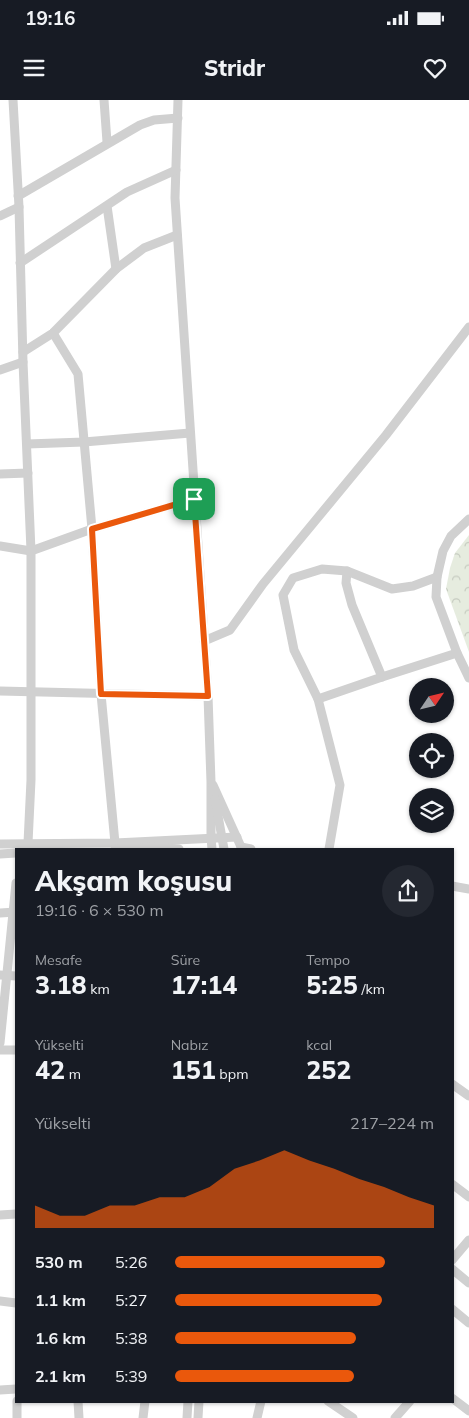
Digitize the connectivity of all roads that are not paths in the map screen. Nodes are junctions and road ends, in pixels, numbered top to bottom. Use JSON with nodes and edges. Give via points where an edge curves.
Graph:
{"nodes":[{"id":1,"x":13,"y":100,"type":"edge"},
{"id":2,"x":104,"y":100,"type":"edge"},
{"id":3,"x":178,"y":100,"type":"edge"},
{"id":4,"x":178,"y":118,"type":"junction"},
{"id":5,"x":107,"y":142,"type":"junction"},
{"id":6,"x":176,"y":170,"type":"junction"},
{"id":7,"x":18,"y":196,"type":"junction"},
{"id":8,"x":107,"y":206,"type":"junction"},
{"id":9,"x":19,"y":207,"type":"junction"},
{"id":10,"x":0,"y":216,"type":"edge"},
{"id":11,"x":177,"y":235,"type":"junction"},
{"id":12,"x":20,"y":263,"type":"junction"},
{"id":13,"x":116,"y":269,"type":"junction"},
{"id":14,"x":469,"y":327,"type":"edge"},
{"id":15,"x":53,"y":333,"type":"junction"},
{"id":16,"x":23,"y":352,"type":"junction"},
{"id":17,"x":23,"y":362,"type":"junction"},
{"id":18,"x":0,"y":370,"type":"edge"},
{"id":19,"x":190,"y":434,"type":"junction"},
{"id":20,"x":84,"y":442,"type":"junction"},
{"id":21,"x":27,"y":444,"type":"junction"},
{"id":22,"x":28,"y":473,"type":"junction"},
{"id":23,"x":0,"y":474,"type":"edge"},
{"id":24,"x":194,"y":499,"type":"junction"},
{"id":25,"x":469,"y":519,"type":"edge"},
{"id":26,"x":92,"y":529,"type":"junction"},
{"id":27,"x":0,"y":546,"type":"edge"},
{"id":28,"x":31,"y":550,"type":"junction"},
{"id":29,"x":347,"y":571,"type":"junction"},
{"id":30,"x":437,"y":577,"type":"junction"},
{"id":31,"x":204,"y":641,"type":"junction"},
{"id":32,"x":457,"y":653,"type":"junction"},
{"id":33,"x":382,"y":677,"type":"junction"},
{"id":34,"x":469,"y":678,"type":"edge"},
{"id":35,"x":0,"y":691,"type":"edge"},
{"id":36,"x":32,"y":692,"type":"junction"},
{"id":37,"x":101,"y":694,"type":"junction"},
{"id":38,"x":208,"y":696,"type":"junction"},
{"id":39,"x":318,"y":699,"type":"junction"},
{"id":40,"x":211,"y":782,"type":"junction"},
{"id":41,"x":237,"y":837,"type":"junction"},
{"id":42,"x":211,"y":838,"type":"junction"},
{"id":43,"x":223,"y":838,"type":"junction"},
{"id":44,"x":0,"y":844,"type":"edge"},
{"id":45,"x":26,"y":846,"type":"edge"},
{"id":46,"x":115,"y":846,"type":"edge"},
{"id":47,"x":166,"y":848,"type":"edge"},
{"id":48,"x":212,"y":848,"type":"edge"},
{"id":49,"x":224,"y":848,"type":"edge"},
{"id":50,"x":242,"y":848,"type":"edge"},
{"id":51,"x":329,"y":848,"type":"edge"},
{"id":52,"x":15,"y":853,"type":"edge"},
{"id":53,"x":0,"y":854,"type":"edge"},
{"id":54,"x":454,"y":886,"type":"edge"},
{"id":55,"x":469,"y":889,"type":"edge"},
{"id":56,"x":15,"y":912,"type":"edge"},
{"id":57,"x":0,"y":913,"type":"edge"},
{"id":58,"x":8,"y":976,"type":"edge"},
{"id":59,"x":0,"y":1043,"type":"edge"},
{"id":60,"x":0,"y":1050,"type":"edge"},
{"id":61,"x":15,"y":1050,"type":"edge"},
{"id":62,"x":454,"y":1085,"type":"edge"},
{"id":63,"x":469,"y":1096,"type":"edge"},
{"id":64,"x":454,"y":1186,"type":"edge"},
{"id":65,"x":469,"y":1197,"type":"edge"},
{"id":66,"x":15,"y":1214,"type":"edge"},
{"id":67,"x":0,"y":1215,"type":"edge"},
{"id":68,"x":469,"y":1240,"type":"edge"},
{"id":69,"x":454,"y":1258,"type":"edge"},
{"id":70,"x":454,"y":1271,"type":"edge"},
{"id":71,"x":469,"y":1283,"type":"edge"},
{"id":72,"x":0,"y":1302,"type":"edge"},
{"id":73,"x":15,"y":1303,"type":"edge"},
{"id":74,"x":454,"y":1311,"type":"edge"},
{"id":75,"x":469,"y":1323,"type":"edge"},
{"id":76,"x":15,"y":1389,"type":"edge"},
{"id":77,"x":0,"y":1390,"type":"edge"},
{"id":78,"x":454,"y":1400,"type":"edge"},
{"id":79,"x":17,"y":1403,"type":"edge"},
{"id":80,"x":78,"y":1403,"type":"edge"},
{"id":81,"x":145,"y":1403,"type":"edge"},
{"id":82,"x":188,"y":1403,"type":"edge"},
{"id":83,"x":199,"y":1403,"type":"edge"},
{"id":84,"x":261,"y":1403,"type":"edge"},
{"id":85,"x":331,"y":1403,"type":"edge"},
{"id":86,"x":408,"y":1403,"type":"edge"},
{"id":87,"x":469,"y":1411,"type":"edge"},
{"id":88,"x":17,"y":1418,"type":"edge"},
{"id":89,"x":79,"y":1418,"type":"edge"},
{"id":90,"x":143,"y":1418,"type":"edge"},
{"id":91,"x":187,"y":1418,"type":"edge"},
{"id":92,"x":198,"y":1418,"type":"edge"},
{"id":93,"x":257,"y":1418,"type":"edge"},
{"id":94,"x":353,"y":1418,"type":"edge"},
{"id":95,"x":395,"y":1418,"type":"edge"}],
"edges":[{"from":1,"to":7,"type":"street"},
{"from":2,"to":5,"type":"street"},
{"from":3,"to":4,"type":"street"},
{"from":4,"to":5,"type":"street","via":[[154,120]]},
{"from":4,"to":6,"type":"street"},
{"from":5,"to":7,"type":"street"},
{"from":6,"to":8,"type":"street","via":[[127,192]]},
{"from":6,"to":11,"type":"street"},
{"from":7,"to":9,"type":"street"},
{"from":8,"to":12,"type":"street"},
{"from":8,"to":13,"type":"street"},
{"from":9,"to":10,"type":"street"},
{"from":9,"to":12,"type":"street"},
{"from":11,"to":13,"type":"street","via":[[144,248]]},
{"from":11,"to":19,"type":"street"},
{"from":12,"to":16,"type":"street"},
{"from":13,"to":15,"type":"street"},
{"from":14,"to":31,"type":"street","via":[[386,435],[262,584],[230,630]]},
{"from":15,"to":16,"type":"street"},
{"from":15,"to":20,"type":"street","via":[[78,374]]},
{"from":16,"to":17,"type":"street"},
{"from":17,"to":18,"type":"street"},
{"from":17,"to":21,"type":"street"},
{"from":19,"to":20,"type":"street"},
{"from":19,"to":24,"type":"street"},
{"from":20,"to":21,"type":"street"},
{"from":20,"to":26,"type":"street"},
{"from":21,"to":22,"type":"street"},
{"from":22,"to":23,"type":"street"},
{"from":22,"to":28,"type":"street"},
{"from":24,"to":26,"type":"street"},
{"from":24,"to":31,"type":"street"},
{"from":25,"to":30,"type":"street","via":[[451,536],[443,551]]},
{"from":26,"to":28,"type":"street"},
{"from":26,"to":37,"type":"street"},
{"from":27,"to":28,"type":"street"},
{"from":28,"to":36,"type":"street"},
{"from":29,"to":30,"type":"street","via":[[392,589],[413,586]]},
{"from":29,"to":33,"type":"street","via":[[346,583],[352,606]]},
{"from":29,"to":39,"type":"street","via":[[322,569],[293,578],[283,595],[294,650]]},
{"from":30,"to":32,"type":"street","via":[[436,597]]},
{"from":31,"to":38,"type":"street"},
{"from":32,"to":33,"type":"street"},
{"from":32,"to":34,"type":"street"},
{"from":33,"to":39,"type":"street"},
{"from":35,"to":36,"type":"street"},
{"from":36,"to":37,"type":"street"},
{"from":36,"to":45,"type":"street"},
{"from":37,"to":38,"type":"street"},
{"from":37,"to":46,"type":"street"},
{"from":38,"to":40,"type":"street"},
{"from":39,"to":51,"type":"street","via":[[340,785]]},
{"from":40,"to":41,"type":"street"},
{"from":40,"to":42,"type":"street"},
{"from":40,"to":43,"type":"street"},
{"from":41,"to":43,"type":"street"},
{"from":41,"to":50,"type":"street"},
{"from":42,"to":43,"type":"street"},
{"from":42,"to":46,"type":"street"},
{"from":42,"to":48,"type":"street"},
{"from":43,"to":49,"type":"street"},
{"from":44,"to":45,"type":"street"},
{"from":45,"to":46,"type":"street"},
{"from":46,"to":47,"type":"street"},
{"from":52,"to":53,"type":"street"},
{"from":54,"to":55,"type":"street"},
{"from":56,"to":57,"type":"street"},
{"from":56,"to":58,"type":"street"},
{"from":58,"to":59,"type":"street"},
{"from":60,"to":61,"type":"street"},
{"from":62,"to":63,"type":"street"},
{"from":64,"to":65,"type":"street"},
{"from":66,"to":67,"type":"street"},
{"from":68,"to":69,"type":"street"},
{"from":70,"to":71,"type":"street"},
{"from":72,"to":73,"type":"street"},
{"from":74,"to":75,"type":"street"},
{"from":76,"to":77,"type":"street"},
{"from":78,"to":87,"type":"street"},
{"from":79,"to":88,"type":"street"},
{"from":80,"to":89,"type":"street"},
{"from":81,"to":90,"type":"street"},
{"from":82,"to":91,"type":"street"},
{"from":83,"to":92,"type":"street"},
{"from":84,"to":93,"type":"street"},
{"from":85,"to":94,"type":"street"},
{"from":86,"to":95,"type":"street"}]}
